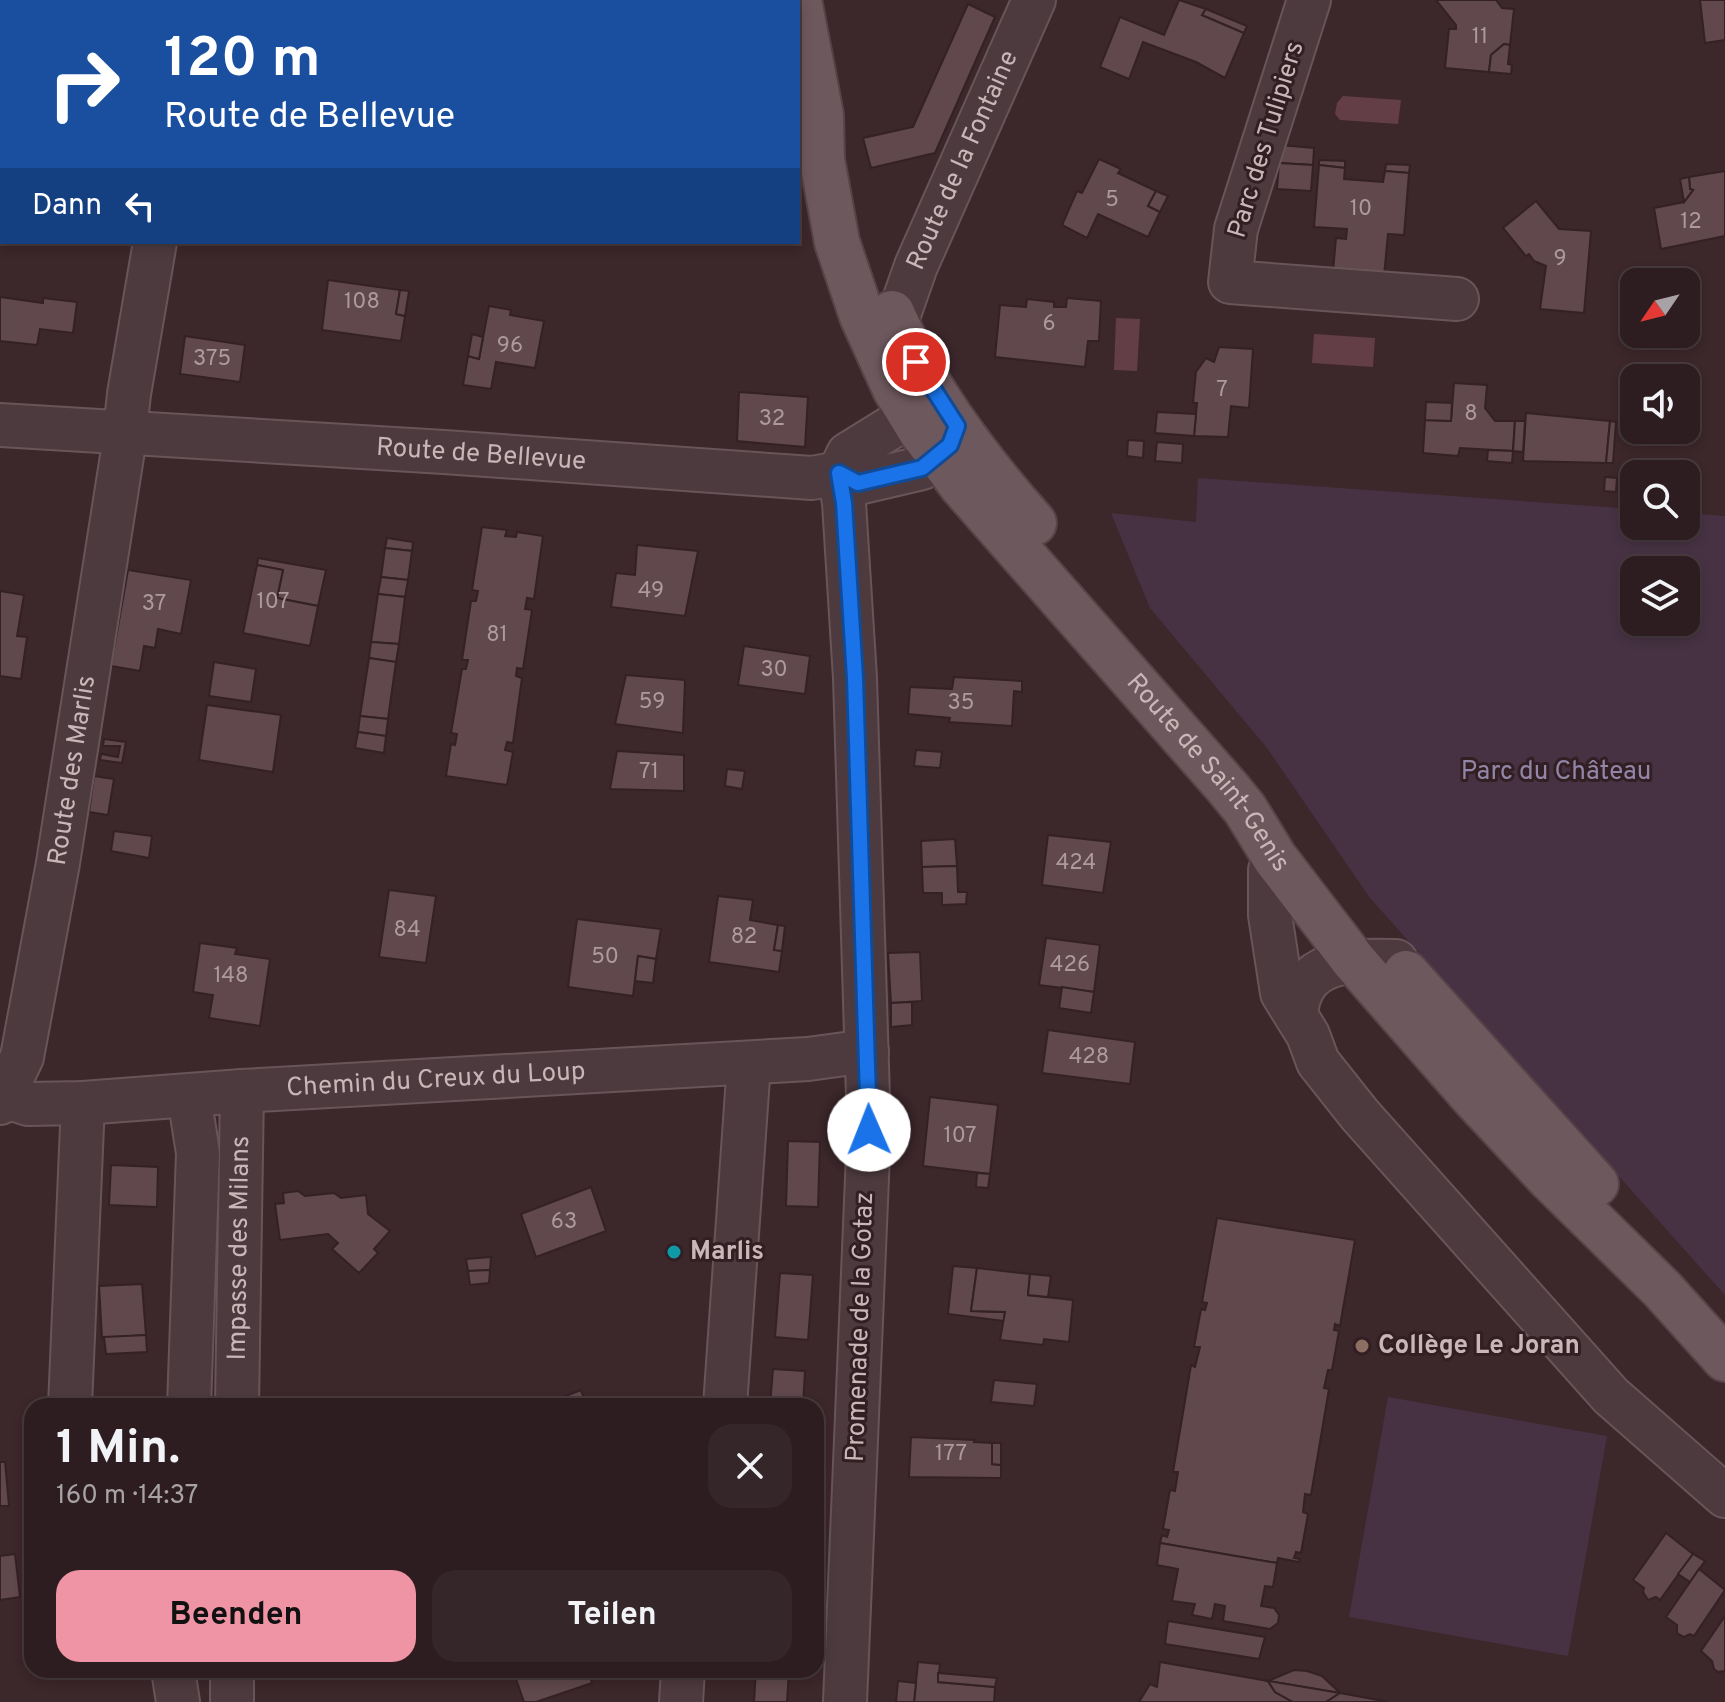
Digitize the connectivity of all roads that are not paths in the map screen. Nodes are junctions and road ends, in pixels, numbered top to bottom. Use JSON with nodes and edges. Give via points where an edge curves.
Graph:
{"nodes":[{"id":1,"x":1034,"y":0,"type":"edge"},
{"id":2,"x":1309,"y":0,"type":"edge"},
{"id":3,"x":800,"y":5,"type":"edge"},
{"id":4,"x":821,"y":115,"type":"junction"},
{"id":5,"x":155,"y":244,"type":"edge"},
{"id":6,"x":1457,"y":299,"type":"dead end"},
{"id":7,"x":896,"y":323,"type":"junction"},
{"id":8,"x":0,"y":425,"type":"edge"},
{"id":9,"x":939,"y":428,"type":"junction"},
{"id":10,"x":124,"y":433,"type":"junction"},
{"id":11,"x":839,"y":473,"type":"junction"},
{"id":12,"x":1275,"y":858,"type":"junction"},
{"id":13,"x":1375,"y":961,"type":"junction"},
{"id":14,"x":1296,"y":1014,"type":"junction"},
{"id":15,"x":867,"y":1051,"type":"junction"},
{"id":16,"x":749,"y":1063,"type":"junction"},
{"id":17,"x":242,"y":1091,"type":"junction"},
{"id":18,"x":189,"y":1096,"type":"junction"},
{"id":19,"x":2,"y":1100,"type":"edge"},
{"id":20,"x":83,"y":1103,"type":"junction"},
{"id":21,"x":1725,"y":1328,"type":"edge"},
{"id":22,"x":1725,"y":1359,"type":"edge"},
{"id":23,"x":70,"y":1398,"type":"edge"},
{"id":24,"x":189,"y":1398,"type":"edge"},
{"id":25,"x":237,"y":1398,"type":"edge"},
{"id":26,"x":726,"y":1398,"type":"edge"},
{"id":27,"x":1725,"y":1496,"type":"edge"},
{"id":28,"x":174,"y":1678,"type":"edge"},
{"id":29,"x":232,"y":1678,"type":"edge"},
{"id":30,"x":682,"y":1678,"type":"edge"},
{"id":31,"x":178,"y":1702,"type":"edge"},
{"id":32,"x":232,"y":1702,"type":"edge"},
{"id":33,"x":681,"y":1702,"type":"edge"},
{"id":34,"x":845,"y":1702,"type":"edge"}],
"edges":[{"from":1,"to":7,"type":"street","name":"Route de la Fontaine","via":[[916,266]]},
{"from":2,"to":6,"type":"street","name":"Parc des Tulipiers","via":[[1236,229],[1230,282]]},
{"from":3,"to":4,"type":"main road","name":"Route de Saint-Genis"},
{"from":4,"to":7,"type":"main road","name":"Route de Saint-Genis"},
{"from":4,"to":9,"type":"main road","name":"Route de Saint-Genis","via":[[822,160],[837,242],[877,350],[895,389]]},
{"from":5,"to":10,"type":"street","name":"Route des Marlis"},
{"from":7,"to":9,"type":"main road","name":"Route de Saint-Genis"},
{"from":8,"to":10,"type":"street","name":"Route de Bellevue"},
{"from":9,"to":11,"type":"street","via":[[848,454]]},
{"from":9,"to":12,"type":"main road","name":"Route de Saint-Genis","via":[[1245,809]]},
{"from":9,"to":13,"type":"main road","name":"Route de Saint-Genis","via":[[1021,508],[1240,756],[1344,901]]},
{"from":10,"to":11,"type":"street","name":"Route de Bellevue","via":[[812,478]]},
{"from":10,"to":19,"type":"street","name":"Route des Marlis","via":[[58,863],[22,1057]]},
{"from":11,"to":15,"type":"street","name":"Promenade de la Gotaz","via":[[855,678]]},
{"from":12,"to":13,"type":"main road","name":"Route de Saint-Genis"},
{"from":12,"to":14,"type":"street","via":[[1270,870],[1275,957],[1282,993]]},
{"from":13,"to":14,"type":"street","via":[[1337,963],[1316,973],[1298,997]]},
{"from":13,"to":21,"type":"main road","name":"Route de Saint-Genis"},
{"from":13,"to":22,"type":"main road","name":"Route de Saint-Genis","via":[[1474,1098]]},
{"from":14,"to":27,"type":"street","via":[[1318,1062],[1360,1115],[1611,1396]]},
{"from":15,"to":16,"type":"street","name":"Chemin du Creux du Loup"},
{"from":15,"to":34,"type":"street","name":"Promenade de la Gotaz","via":[[869,1130]]},
{"from":16,"to":17,"type":"street","name":"Chemin du Creux du Loup"},
{"from":16,"to":26,"type":"street"},
{"from":17,"to":18,"type":"street","name":"Chemin du Creux du Loup"},
{"from":17,"to":25,"type":"street","name":"Impasse des Milans"},
{"from":18,"to":20,"type":"street","name":"Chemin du Creux du Loup"},
{"from":18,"to":24,"type":"street","via":[[198,1153]]},
{"from":19,"to":20,"type":"street","name":"Chemin du Creux du Loup"},
{"from":20,"to":23,"type":"street"},
{"from":28,"to":31,"type":"street"},
{"from":29,"to":32,"type":"street"},
{"from":30,"to":33,"type":"street"}]}
